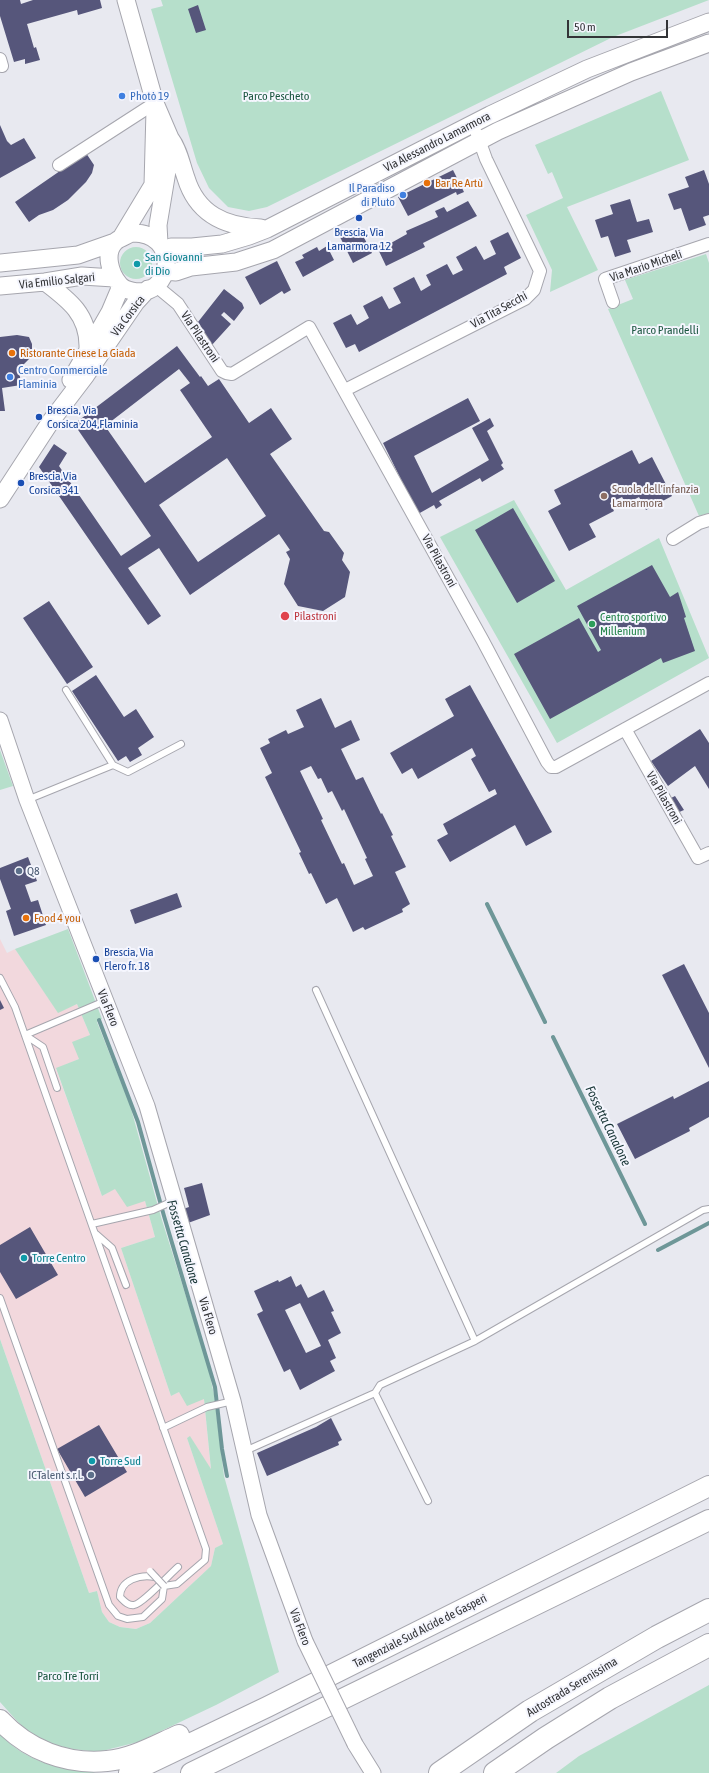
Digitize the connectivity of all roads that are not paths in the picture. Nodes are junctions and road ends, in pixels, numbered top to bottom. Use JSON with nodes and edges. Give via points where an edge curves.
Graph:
{"nodes":[{"id":1,"x":126,"y":0,"type":"edge"},
{"id":2,"x":709,"y":22,"type":"edge"},
{"id":3,"x":709,"y":43,"type":"edge"},
{"id":4,"x":155,"y":103,"type":"junction"},
{"id":5,"x":472,"y":124,"type":"junction"},
{"id":6,"x":170,"y":138,"type":"junction"},
{"id":7,"x":480,"y":141,"type":"junction"},
{"id":8,"x":59,"y":165,"type":"dead end"},
{"id":9,"x":267,"y":229,"type":"junction"},
{"id":10,"x":118,"y":240,"type":"junction"},
{"id":11,"x":709,"y":244,"type":"edge"},
{"id":12,"x":162,"y":247,"type":"junction"},
{"id":13,"x":0,"y":263,"type":"edge"},
{"id":14,"x":166,"y":272,"type":"junction"},
{"id":15,"x":44,"y":282,"type":"junction"},
{"id":16,"x":118,"y":282,"type":"junction"},
{"id":17,"x":0,"y":286,"type":"edge"},
{"id":18,"x":152,"y":287,"type":"junction"},
{"id":19,"x":613,"y":302,"type":"dead end"},
{"id":20,"x":88,"y":348,"type":"junction"},
{"id":21,"x":345,"y":390,"type":"junction"},
{"id":22,"x":51,"y":421,"type":"junction"},
{"id":23,"x":0,"y":499,"type":"edge"},
{"id":24,"x":709,"y":520,"type":"edge"},
{"id":25,"x":673,"y":539,"type":"dead end"},
{"id":26,"x":709,"y":683,"type":"edge"},
{"id":27,"x":66,"y":690,"type":"dead end"},
{"id":28,"x":0,"y":720,"type":"edge"},
{"id":29,"x":625,"y":729,"type":"junction"},
{"id":30,"x":181,"y":744,"type":"dead end"},
{"id":31,"x":113,"y":766,"type":"junction"},
{"id":32,"x":27,"y":800,"type":"junction"},
{"id":33,"x":709,"y":853,"type":"edge"},
{"id":34,"x":0,"y":978,"type":"edge"},
{"id":35,"x":316,"y":990,"type":"dead end"},
{"id":36,"x":103,"y":1002,"type":"junction"},
{"id":37,"x":25,"y":1035,"type":"junction"},
{"id":38,"x":57,"y":1088,"type":"dead end"},
{"id":39,"x":174,"y":1201,"type":"junction"},
{"id":40,"x":709,"y":1209,"type":"edge"},
{"id":41,"x":92,"y":1224,"type":"junction"},
{"id":42,"x":96,"y":1234,"type":"junction"},
{"id":43,"x":126,"y":1285,"type":"dead end"},
{"id":44,"x":0,"y":1298,"type":"edge"},
{"id":45,"x":475,"y":1341,"type":"junction"},
{"id":46,"x":375,"y":1393,"type":"junction"},
{"id":47,"x":233,"y":1401,"type":"junction"},
{"id":48,"x":163,"y":1428,"type":"junction"},
{"id":49,"x":245,"y":1451,"type":"junction"},
{"id":50,"x":709,"y":1486,"type":"edge"},
{"id":51,"x":428,"y":1502,"type":"dead end"},
{"id":52,"x":709,"y":1520,"type":"edge"},
{"id":53,"x":178,"y":1567,"type":"dead end"},
{"id":54,"x":150,"y":1571,"type":"dead end"},
{"id":55,"x":155,"y":1577,"type":"junction"},
{"id":56,"x":164,"y":1586,"type":"junction"},
{"id":57,"x":709,"y":1610,"type":"edge"},
{"id":58,"x":709,"y":1645,"type":"edge"},
{"id":59,"x":267,"y":1707,"type":"junction"},
{"id":60,"x":0,"y":1720,"type":"edge"},
{"id":61,"x":372,"y":1771,"type":"edge"},
{"id":62,"x":129,"y":1773,"type":"edge"},
{"id":63,"x":191,"y":1773,"type":"edge"},
{"id":64,"x":440,"y":1773,"type":"edge"},
{"id":65,"x":495,"y":1773,"type":"edge"}],
"edges":[{"from":1,"to":4,"type":"main road"},
{"from":2,"to":5,"type":"main road","name":"Via Alessandro Lamarmora","via":[[587,70]]},
{"from":3,"to":7,"type":"main road","name":"Via Alessandro Lamarmora","via":[[632,72]]},
{"from":4,"to":6,"type":"main road"},
{"from":4,"to":8,"type":"street"},
{"from":4,"to":10,"type":"main road","via":[[153,185]]},
{"from":5,"to":7,"type":"street","name":"Via Tita Secchi"},
{"from":5,"to":9,"type":"main road","name":"Via Alessandro Lamarmora"},
{"from":6,"to":9,"type":"main road","via":[[176,146],[188,184],[197,202],[208,213],[229,225]]},
{"from":6,"to":12,"type":"main road","via":[[158,225]]},
{"from":7,"to":14,"type":"main road","name":"Via Alessandro Lamarmora","via":[[273,250],[236,262]]},
{"from":7,"to":21,"type":"street","name":"Via Tita Secchi","via":[[486,159],[540,271],[534,290],[525,298]]},
{"from":9,"to":12,"type":"main road","name":"Via Alessandro Lamarmora","via":[[222,244]]},
{"from":10,"to":12,"type":"main road","via":[[137,233],[151,236]]},
{"from":10,"to":13,"type":"main road","name":"Via Emilio Salgari","via":[[78,255]]},
{"from":10,"to":16,"type":"main road","via":[[111,249],[109,268]]},
{"from":11,"to":19,"type":"street","name":"Via Mario Micheli","via":[[605,279]]},
{"from":12,"to":14,"type":"main road","via":[[167,263]]},
{"from":14,"to":18,"type":"main road"},
{"from":15,"to":16,"type":"main road","name":"Via Emilio Salgari","via":[[82,276]]},
{"from":15,"to":17,"type":"main road","name":"Via Emilio Salgari"},
{"from":15,"to":20,"type":"main road","via":[[69,300],[81,316],[87,329]]},
{"from":16,"to":18,"type":"main road","via":[[138,292]]},
{"from":16,"to":20,"type":"main road","name":"Via Corsica","via":[[110,312]]},
{"from":18,"to":21,"type":"street","name":"Via Pilastroni","via":[[178,304],[222,371],[232,374],[309,327]]},
{"from":18,"to":22,"type":"main road","name":"Via Corsica","via":[[136,302]]},
{"from":20,"to":22,"type":"main road","name":"Via Corsica"},
{"from":21,"to":29,"type":"street","name":"Via Pilastroni","via":[[547,762],[556,767]]},
{"from":22,"to":23,"type":"main road","name":"Via Corsica"},
{"from":24,"to":25,"type":"street","via":[[699,523]]},
{"from":26,"to":29,"type":"street"},
{"from":27,"to":31,"type":"lane"},
{"from":28,"to":32,"type":"street","name":"Via Flero"},
{"from":29,"to":33,"type":"street","name":"Via Pilastroni","via":[[698,858]]},
{"from":30,"to":31,"type":"lane","via":[[128,772]]},
{"from":31,"to":32,"type":"lane"},
{"from":32,"to":36,"type":"street","name":"Via Flero"},
{"from":34,"to":37,"type":"lane","via":[[15,1007]]},
{"from":35,"to":45,"type":"lane"},
{"from":36,"to":37,"type":"lane"},
{"from":36,"to":39,"type":"street","name":"Via Flero","via":[[147,1106]]},
{"from":37,"to":38,"type":"lane","via":[[43,1048]]},
{"from":37,"to":41,"type":"lane"},
{"from":39,"to":41,"type":"lane","via":[[153,1210]]},
{"from":39,"to":47,"type":"street","name":"Via Flero"},
{"from":40,"to":45,"type":"lane","via":[[703,1210]]},
{"from":41,"to":42,"type":"lane"},
{"from":42,"to":43,"type":"lane","via":[[112,1248]]},
{"from":42,"to":48,"type":"lane"},
{"from":44,"to":56,"type":"lane","via":[[109,1605],[118,1616],[127,1619],[143,1617],[162,1599]]},
{"from":45,"to":46,"type":"lane","via":[[380,1385]]},
{"from":46,"to":49,"type":"lane"},
{"from":46,"to":51,"type":"lane"},
{"from":47,"to":48,"type":"lane","via":[[207,1408]]},
{"from":47,"to":49,"type":"street","name":"Via Flero"},
{"from":48,"to":56,"type":"lane","via":[[206,1548],[205,1560],[177,1584]]},
{"from":49,"to":61,"type":"street","name":"Via Flero","bridge":true,"via":[[259,1515],[305,1641],[355,1744]]},
{"from":50,"to":59,"type":"highway","name":"Tangenziale Sud Alcide de Gasperi"},
{"from":52,"to":63,"type":"highway"},
{"from":53,"to":55,"type":"lane","via":[[142,1601],[134,1605],[126,1603],[120,1597],[120,1589],[125,1583],[147,1576]]},
{"from":54,"to":55,"type":"lane","bridge":true},
{"from":55,"to":56,"type":"lane","bridge":true},
{"from":57,"to":64,"type":"highway","name":"Autostrada Serenissima","via":[[530,1711]]},
{"from":58,"to":65,"type":"highway","via":[[610,1698]]},
{"from":59,"to":60,"type":"highway","via":[[227,1712],[136,1754],[108,1761],[81,1761],[47,1753],[23,1741]]},
{"from":59,"to":62,"type":"highway","name":"Tangenziale Sud Alcide de Gasperi"}]}
